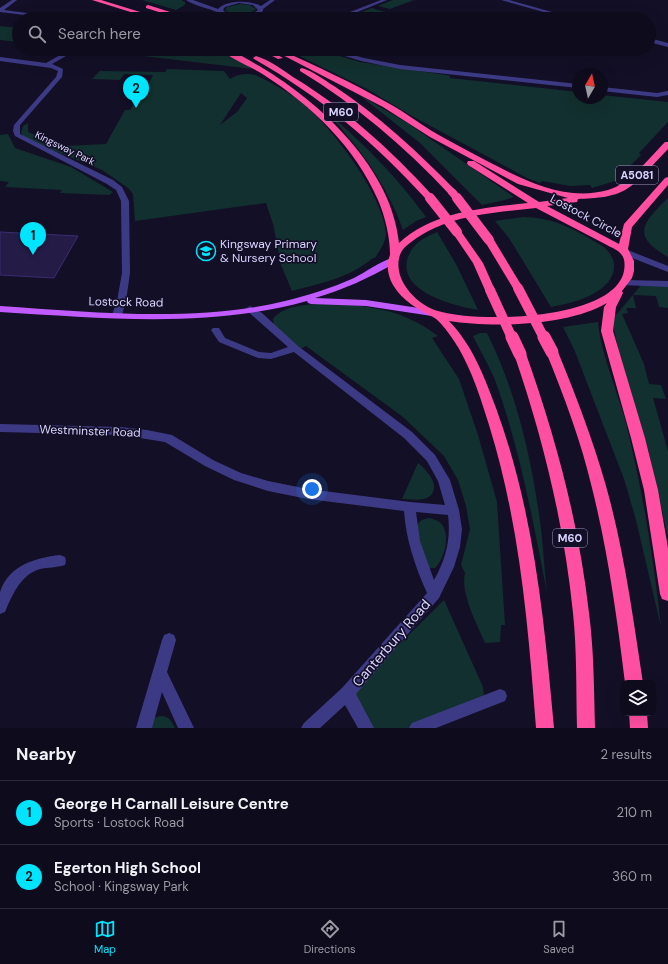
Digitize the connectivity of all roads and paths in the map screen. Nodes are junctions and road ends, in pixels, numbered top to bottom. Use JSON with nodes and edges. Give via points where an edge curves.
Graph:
{"nodes":[{"id":1,"x":16,"y":0,"type":"edge"},
{"id":2,"x":95,"y":0,"type":"edge"},
{"id":3,"x":188,"y":0,"type":"edge"},
{"id":4,"x":249,"y":0,"type":"edge"},
{"id":5,"x":273,"y":0,"type":"edge"},
{"id":6,"x":385,"y":0,"type":"edge"},
{"id":7,"x":503,"y":0,"type":"edge"},
{"id":8,"x":217,"y":2,"type":"dead end"},
{"id":9,"x":236,"y":3,"type":"junction"},
{"id":10,"x":140,"y":4,"type":"dead end"},
{"id":11,"x":1,"y":9,"type":"edge"},
{"id":12,"x":260,"y":10,"type":"junction"},
{"id":13,"x":137,"y":12,"type":"edge"},
{"id":14,"x":165,"y":12,"type":"edge"},
{"id":15,"x":221,"y":12,"type":"joint"},
{"id":16,"x":255,"y":12,"type":"edge"},
{"id":17,"x":353,"y":12,"type":"edge"},
{"id":18,"x":548,"y":12,"type":"edge"},
{"id":19,"x":12,"y":13,"type":"edge"},
{"id":20,"x":656,"y":42,"type":"edge"},
{"id":21,"x":668,"y":45,"type":"edge"},
{"id":22,"x":63,"y":56,"type":"edge"},
{"id":23,"x":235,"y":56,"type":"edge"},
{"id":24,"x":251,"y":56,"type":"edge"},
{"id":25,"x":277,"y":56,"type":"edge"},
{"id":26,"x":289,"y":56,"type":"edge"},
{"id":27,"x":349,"y":56,"type":"edge"},
{"id":28,"x":0,"y":59,"type":"edge"},
{"id":29,"x":47,"y":65,"type":"junction"},
{"id":30,"x":572,"y":85,"type":"edge"},
{"id":31,"x":608,"y":90,"type":"edge"},
{"id":32,"x":668,"y":92,"type":"edge"},
{"id":33,"x":433,"y":135,"type":"junction"},
{"id":34,"x":668,"y":144,"type":"edge"},
{"id":35,"x":668,"y":180,"type":"edge"},
{"id":36,"x":598,"y":195,"type":"junction"},
{"id":37,"x":537,"y":205,"type":"junction"},
{"id":38,"x":624,"y":251,"type":"junction"},
{"id":39,"x":393,"y":257,"type":"junction"},
{"id":40,"x":668,"y":269,"type":"edge"},
{"id":41,"x":668,"y":284,"type":"edge"},
{"id":42,"x":622,"y":286,"type":"junction"},
{"id":43,"x":294,"y":301,"type":"junction"},
{"id":44,"x":0,"y":309,"type":"edge"},
{"id":45,"x":250,"y":309,"type":"junction"},
{"id":46,"x":435,"y":314,"type":"junction"},
{"id":47,"x":117,"y":315,"type":"junction"},
{"id":48,"x":216,"y":330,"type":"dead end"},
{"id":49,"x":295,"y":348,"type":"junction"},
{"id":50,"x":0,"y":428,"type":"edge"},
{"id":51,"x":410,"y":507,"type":"junction"},
{"id":52,"x":453,"y":510,"type":"junction"},
{"id":53,"x":60,"y":560,"type":"dead end"},
{"id":54,"x":434,"y":594,"type":"junction"},
{"id":55,"x":668,"y":594,"type":"edge"},
{"id":56,"x":0,"y":608,"type":"edge"},
{"id":57,"x":169,"y":640,"type":"dead end"},
{"id":58,"x":160,"y":673,"type":"junction"},
{"id":59,"x":634,"y":680,"type":"edge"},
{"id":60,"x":348,"y":693,"type":"junction"},
{"id":61,"x":500,"y":696,"type":"dead end"},
{"id":62,"x":638,"y":716,"type":"edge"},
{"id":63,"x":144,"y":728,"type":"edge"},
{"id":64,"x":186,"y":728,"type":"edge"},
{"id":65,"x":309,"y":728,"type":"edge"},
{"id":66,"x":366,"y":728,"type":"edge"},
{"id":67,"x":417,"y":728,"type":"edge"},
{"id":68,"x":545,"y":728,"type":"edge"},
{"id":69,"x":586,"y":728,"type":"edge"},
{"id":70,"x":639,"y":728,"type":"edge"}],
"edges":[{"from":1,"to":11,"type":"street"},
{"from":2,"to":13,"type":"highway"},
{"from":3,"to":15,"type":"street"},
{"from":4,"to":9,"type":"street"},
{"from":5,"to":12,"type":"street"},
{"from":6,"to":17,"type":"street"},
{"from":7,"to":18,"type":"street"},
{"from":8,"to":9,"type":"street"},
{"from":9,"to":12,"type":"street","via":[[256,4]]},
{"from":9,"to":15,"type":"street","via":[[220,8]]},
{"from":10,"to":14,"type":"highway"},
{"from":11,"to":19,"type":"street"},
{"from":12,"to":16,"type":"street"},
{"from":20,"to":21,"type":"street"},
{"from":22,"to":29,"type":"street"},
{"from":23,"to":39,"type":"highway","number":"M60","via":[[281,83],[321,114],[350,146],[374,182],[389,214],[394,236]]},
{"from":24,"to":69,"type":"highway","number":"M60","bridge":true,"via":[[282,72],[333,106],[379,144],[429,197],[478,264],[520,354],[551,448],[568,524],[581,613]]},
{"from":25,"to":59,"type":"highway","number":"M60","bridge":true,"via":[[327,84],[373,117],[413,151],[452,192],[490,240],[518,288],[552,352],[571,399],[599,488],[611,535]]},
{"from":26,"to":33,"type":"highway","number":"M60","via":[[386,105]]},
{"from":27,"to":30,"type":"street","via":[[400,67]]},
{"from":28,"to":29,"type":"street","name":"Kingsway Park"},
{"from":29,"to":47,"type":"street","name":"Kingsway Park","via":[[59,68],[61,74],[17,125],[16,131],[22,139],[110,182],[123,195],[126,236],[125,281]]},
{"from":31,"to":32,"type":"street","via":[[657,95]]},
{"from":33,"to":36,"type":"highway","number":"M60","via":[[534,187],[572,196]]},
{"from":33,"to":37,"type":"highway","number":"M60"},
{"from":34,"to":36,"type":"highway","number":"A5081","via":[[627,185]]},
{"from":35,"to":38,"type":"highway","number":"A5081","via":[[627,226]]},
{"from":36,"to":37,"type":"highway","number":"A5081"},
{"from":37,"to":38,"type":"highway","name":"Lostock Circle"},
{"from":37,"to":39,"type":"highway","name":"Lostock Circle","via":[[438,222],[414,233]]},
{"from":38,"to":40,"type":"street"},
{"from":38,"to":42,"type":"highway","name":"Lostock Circle","via":[[630,271]]},
{"from":39,"to":43,"type":"main road","name":"Lostock Road","via":[[351,283],[323,294]]},
{"from":39,"to":46,"type":"highway","via":[[392,269],[398,285],[416,304]]},
{"from":41,"to":42,"type":"street"},
{"from":42,"to":46,"type":"highway","via":[[607,300],[592,307],[546,317],[477,321]]},
{"from":42,"to":55,"type":"highway","name":"Lostock Circle","via":[[610,307],[607,331],[651,490]]},
{"from":43,"to":45,"type":"main road","name":"Lostock Road"},
{"from":43,"to":46,"type":"main road","name":"Lostock Road","via":[[346,301]]},
{"from":44,"to":47,"type":"main road","name":"Lostock Road"},
{"from":45,"to":47,"type":"main road","name":"Lostock Road","via":[[184,316]]},
{"from":45,"to":49,"type":"street"},
{"from":46,"to":68,"type":"highway","via":[[458,338],[478,376],[514,484],[526,538],[534,598]]},
{"from":48,"to":49,"type":"street","via":[[222,340],[258,355],[271,356]]},
{"from":49,"to":52,"type":"street","via":[[408,435],[431,458],[444,480]]},
{"from":50,"to":51,"type":"street","name":"Westminster Road","via":[[120,431],[168,438],[238,477],[268,486],[308,494]]},
{"from":51,"to":52,"type":"street","name":"Westminster Road"},
{"from":51,"to":54,"type":"street","name":"Canterbury Road","via":[[413,543]]},
{"from":52,"to":54,"type":"street","name":"Canterbury Road","via":[[456,528],[454,547],[448,567]]},
{"from":53,"to":56,"type":"street","via":[[35,565],[24,571],[13,581]]},
{"from":54,"to":60,"type":"street","name":"Canterbury Road"},
{"from":57,"to":58,"type":"street"},
{"from":58,"to":63,"type":"street"},
{"from":58,"to":64,"type":"street"},
{"from":60,"to":65,"type":"street","name":"Canterbury Road"},
{"from":60,"to":66,"type":"street","name":"Canterbury Road"},
{"from":61,"to":67,"type":"street"},
{"from":62,"to":70,"type":"highway"}]}
